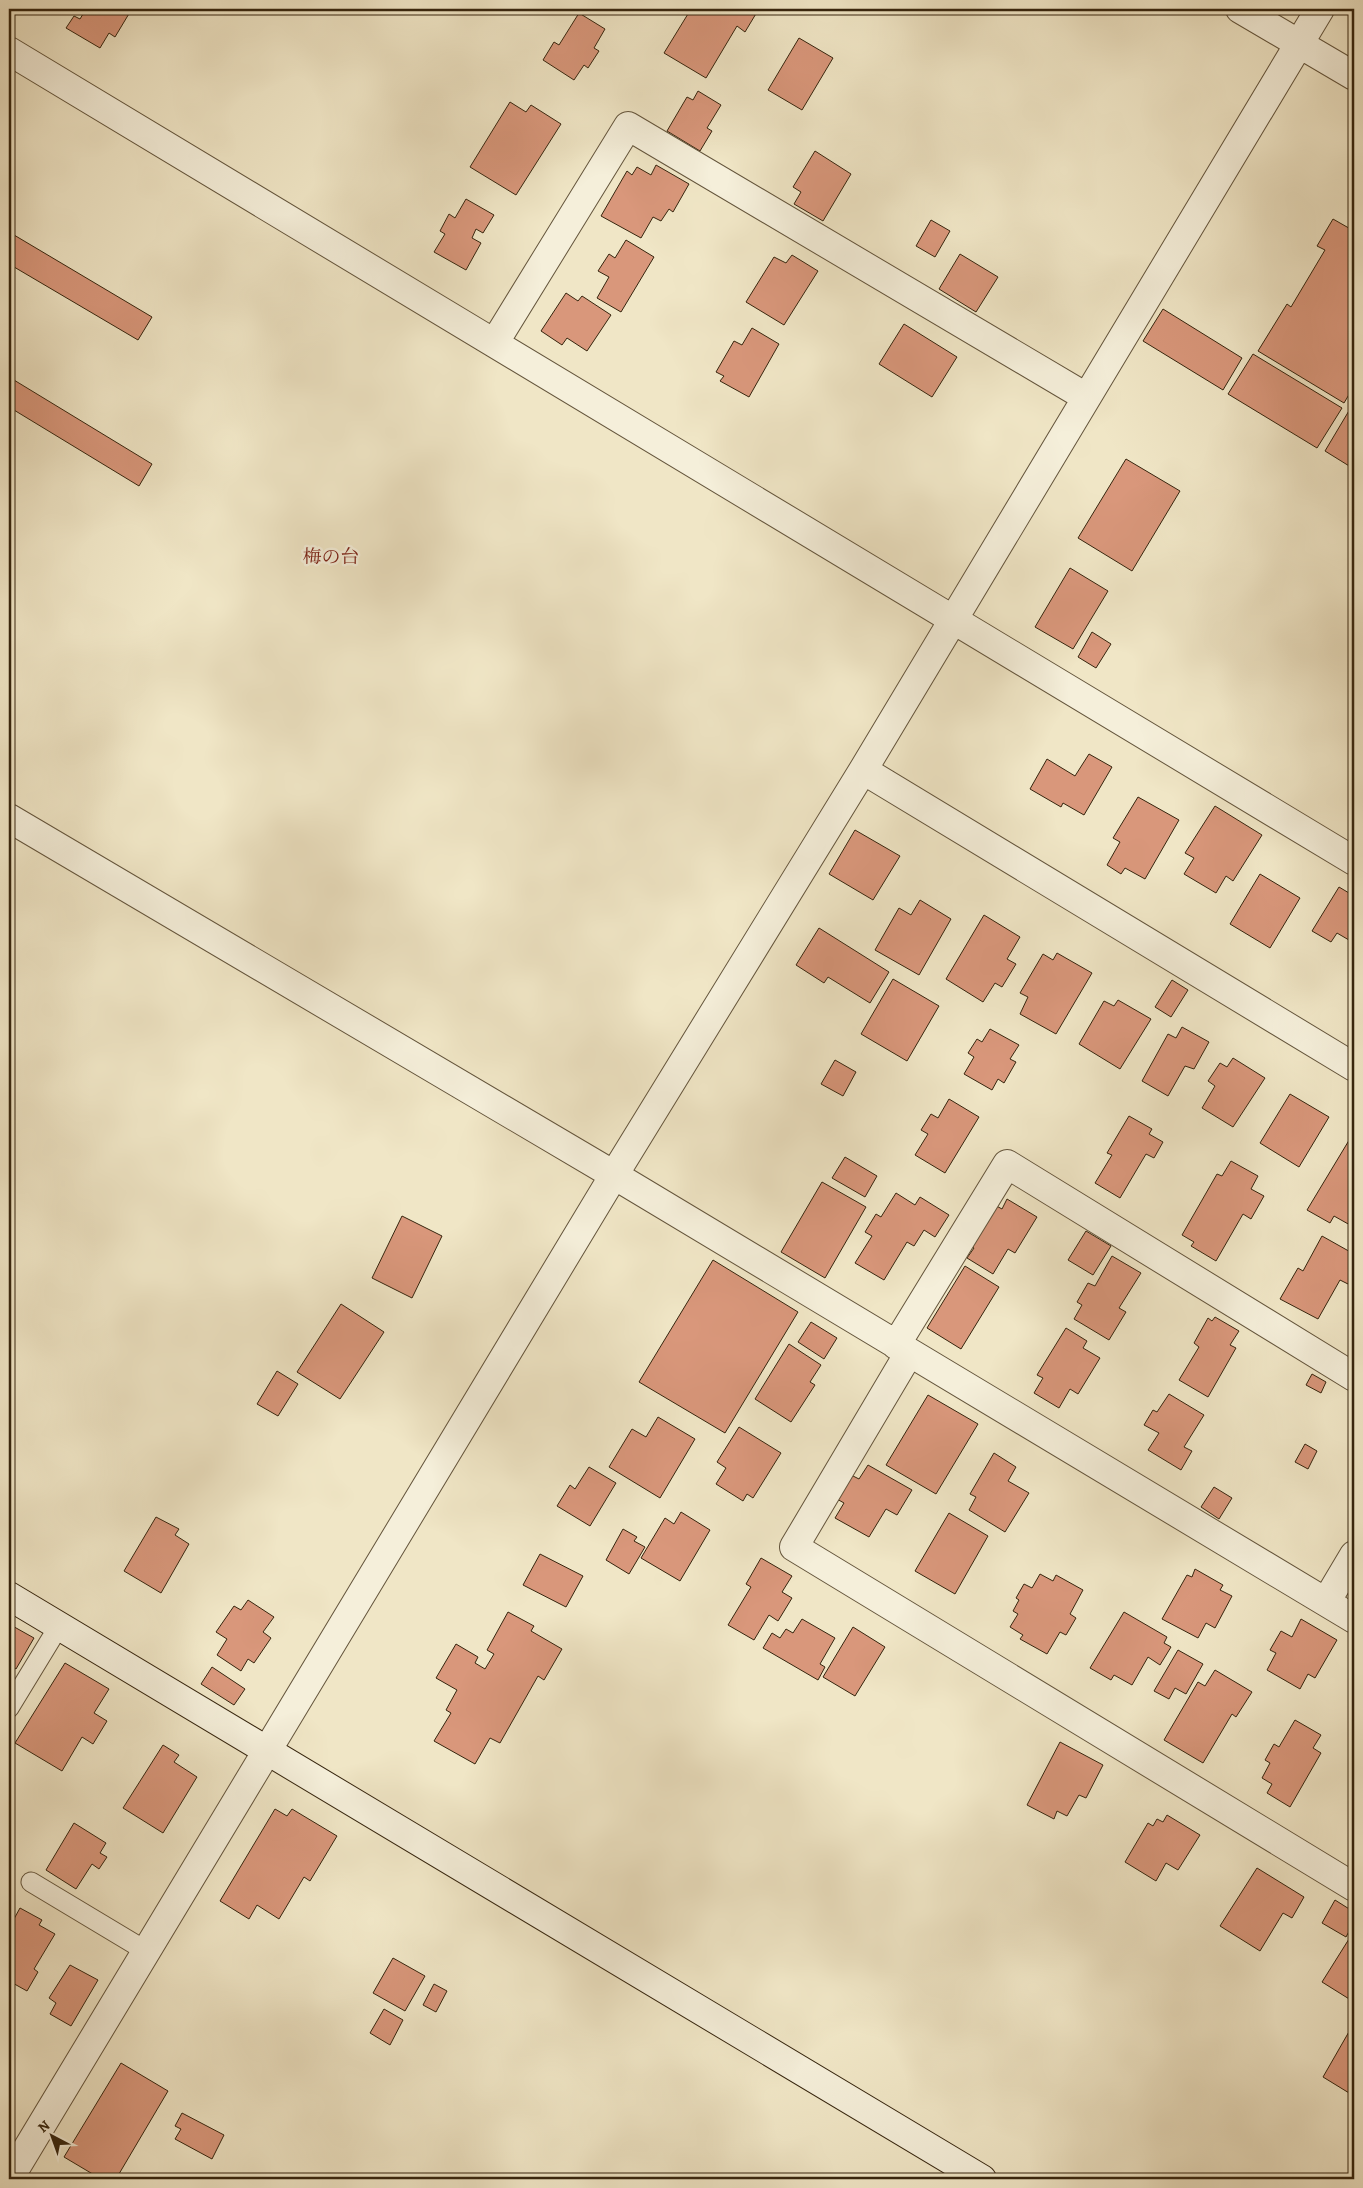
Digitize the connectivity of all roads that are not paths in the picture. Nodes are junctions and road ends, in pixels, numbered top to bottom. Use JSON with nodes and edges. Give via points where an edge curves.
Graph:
{"nodes":[{"id":1,"x":1240,"y":9,"type":"edge"},
{"id":2,"x":1320,"y":9,"type":"edge"},
{"id":3,"x":1299,"y":44,"type":"junction"},
{"id":4,"x":9,"y":51,"type":"edge"},
{"id":5,"x":1354,"y":76,"type":"edge"},
{"id":6,"x":495,"y":342,"type":"junction"},
{"id":7,"x":1086,"y":397,"type":"junction"},
{"id":8,"x":954,"y":618,"type":"junction"},
{"id":9,"x":863,"y":770,"type":"junction"},
{"id":10,"x":9,"y":818,"type":"edge"},
{"id":11,"x":1354,"y":861,"type":"edge"},
{"id":12,"x":1354,"y":1067,"type":"edge"},
{"id":13,"x":614,"y":1176,"type":"junction"},
{"id":14,"x":902,"y":1349,"type":"junction"},
{"id":15,"x":1354,"y":1377,"type":"edge"},
{"id":16,"x":1354,"y":1555,"type":"edge"},
{"id":17,"x":9,"y":1596,"type":"edge"},
{"id":18,"x":1326,"y":1602,"type":"junction"},
{"id":19,"x":1354,"y":1619,"type":"edge"},
{"id":20,"x":59,"y":1626,"type":"junction"},
{"id":21,"x":9,"y":1708,"type":"edge"},
{"id":22,"x":266,"y":1751,"type":"junction"},
{"id":23,"x":31,"y":1882,"type":"dead end"},
{"id":24,"x":1354,"y":1887,"type":"edge"},
{"id":25,"x":146,"y":1951,"type":"junction"},
{"id":26,"x":9,"y":2179,"type":"edge"},
{"id":27,"x":982,"y":2179,"type":"edge"}],
"edges":[{"from":1,"to":3,"type":"street"},
{"from":2,"to":3,"type":"street"},
{"from":3,"to":5,"type":"street"},
{"from":3,"to":7,"type":"street"},
{"from":4,"to":6,"type":"street"},
{"from":6,"to":7,"type":"street","via":[[628,126]]},
{"from":6,"to":8,"type":"street"},
{"from":7,"to":8,"type":"street"},
{"from":8,"to":9,"type":"street"},
{"from":8,"to":11,"type":"street"},
{"from":9,"to":12,"type":"street"},
{"from":9,"to":13,"type":"street"},
{"from":10,"to":13,"type":"street"},
{"from":13,"to":14,"type":"street"},
{"from":13,"to":22,"type":"street"},
{"from":14,"to":15,"type":"street","via":[[1007,1164]]},
{"from":14,"to":18,"type":"street"},
{"from":14,"to":24,"type":"street","via":[[794,1547]]},
{"from":16,"to":18,"type":"street"},
{"from":17,"to":20,"type":"street"},
{"from":18,"to":19,"type":"street"},
{"from":20,"to":21,"type":"lane"},
{"from":20,"to":22,"type":"street"},
{"from":22,"to":25,"type":"street"},
{"from":22,"to":27,"type":"street"},
{"from":23,"to":25,"type":"lane"},
{"from":25,"to":26,"type":"street"}]}
